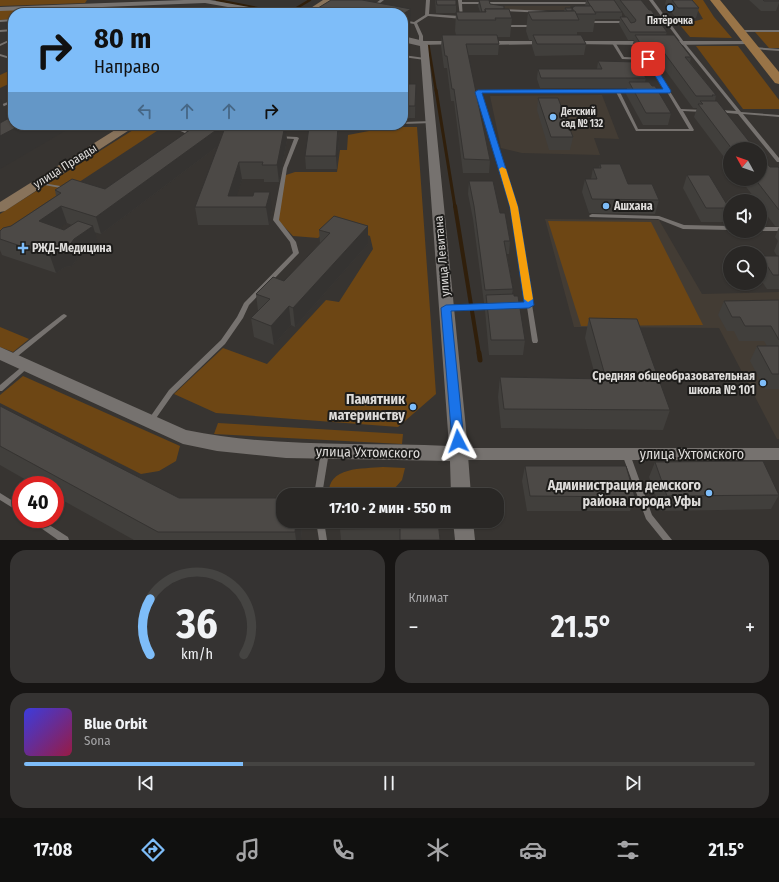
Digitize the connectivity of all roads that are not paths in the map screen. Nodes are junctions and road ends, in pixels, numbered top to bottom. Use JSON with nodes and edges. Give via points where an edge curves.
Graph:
{"nodes":[{"id":1,"x":329,"y":0,"type":"edge"},
{"id":2,"x":382,"y":0,"type":"edge"},
{"id":3,"x":428,"y":0,"type":"edge"},
{"id":4,"x":651,"y":0,"type":"edge"},
{"id":5,"x":715,"y":0,"type":"edge"},
{"id":6,"x":184,"y":1,"type":"edge"},
{"id":7,"x":460,"y":1,"type":"edge"},
{"id":8,"x":494,"y":1,"type":"edge"},
{"id":9,"x":573,"y":3,"type":"junction"},
{"id":10,"x":596,"y":3,"type":"edge"},
{"id":11,"x":496,"y":6,"type":"edge"},
{"id":12,"x":237,"y":7,"type":"junction"},
{"id":13,"x":575,"y":7,"type":"edge"},
{"id":14,"x":67,"y":8,"type":"edge"},
{"id":15,"x":231,"y":8,"type":"edge"},
{"id":16,"x":243,"y":8,"type":"edge"},
{"id":17,"x":316,"y":8,"type":"edge"},
{"id":18,"x":372,"y":8,"type":"edge"},
{"id":19,"x":499,"y":10,"type":"edge"},
{"id":20,"x":555,"y":12,"type":"edge"},
{"id":21,"x":426,"y":15,"type":"junction"},
{"id":22,"x":462,"y":17,"type":"junction"},
{"id":23,"x":623,"y":17,"type":"edge"},
{"id":24,"x":579,"y":21,"type":"edge"},
{"id":25,"x":408,"y":22,"type":"edge"},
{"id":26,"x":463,"y":22,"type":"edge"},
{"id":27,"x":627,"y":22,"type":"junction"},
{"id":28,"x":415,"y":23,"type":"junction"},
{"id":29,"x":499,"y":26,"type":"edge"},
{"id":30,"x":536,"y":26,"type":"edge"},
{"id":31,"x":631,"y":28,"type":"edge"},
{"id":32,"x":740,"y":31,"type":"junction"},
{"id":33,"x":779,"y":31,"type":"edge"},
{"id":34,"x":408,"y":40,"type":"edge"},
{"id":35,"x":421,"y":42,"type":"junction"},
{"id":36,"x":466,"y":43,"type":"edge"},
{"id":37,"x":474,"y":43,"type":"edge"},
{"id":38,"x":552,"y":43,"type":"edge"},
{"id":39,"x":567,"y":43,"type":"edge"},
{"id":40,"x":614,"y":43,"type":"junction"},
{"id":41,"x":683,"y":43,"type":"junction"},
{"id":42,"x":752,"y":45,"type":"junction"},
{"id":43,"x":779,"y":50,"type":"edge"},
{"id":44,"x":408,"y":57,"type":"edge"},
{"id":45,"x":426,"y":59,"type":"junction"},
{"id":46,"x":777,"y":74,"type":"edge"},
{"id":47,"x":617,"y":91,"type":"junction"},
{"id":48,"x":639,"y":91,"type":"edge"},
{"id":49,"x":646,"y":91,"type":"edge"},
{"id":50,"x":668,"y":91,"type":"junction"},
{"id":51,"x":679,"y":110,"type":"junction"},
{"id":52,"x":709,"y":111,"type":"edge"},
{"id":53,"x":716,"y":111,"type":"edge"},
{"id":54,"x":739,"y":112,"type":"junction"},
{"id":55,"x":779,"y":116,"type":"edge"},
{"id":56,"x":431,"y":122,"type":"junction"},
{"id":57,"x":408,"y":123,"type":"edge"},
{"id":58,"x":123,"y":130,"type":"edge"},
{"id":59,"x":181,"y":130,"type":"edge"},
{"id":60,"x":190,"y":134,"type":"junction"},
{"id":61,"x":198,"y":134,"type":"edge"},
{"id":62,"x":273,"y":137,"type":"edge"},
{"id":63,"x":184,"y":138,"type":"edge"},
{"id":64,"x":779,"y":161,"type":"edge"},
{"id":65,"x":39,"y":183,"type":"junction"},
{"id":66,"x":74,"y":189,"type":"edge"},
{"id":67,"x":0,"y":208,"type":"edge"},
{"id":68,"x":592,"y":216,"type":"dead end"},
{"id":69,"x":723,"y":228,"type":"edge"},
{"id":70,"x":767,"y":228,"type":"edge"},
{"id":71,"x":779,"y":229,"type":"edge"},
{"id":72,"x":506,"y":305,"type":"edge"},
{"id":73,"x":529,"y":305,"type":"junction"},
{"id":74,"x":498,"y":306,"type":"edge"},
{"id":75,"x":446,"y":308,"type":"junction"},
{"id":76,"x":64,"y":316,"type":"dead end"},
{"id":77,"x":535,"y":341,"type":"dead end"},
{"id":78,"x":5,"y":355,"type":"edge"},
{"id":79,"x":28,"y":366,"type":"junction"},
{"id":80,"x":0,"y":389,"type":"edge"},
{"id":81,"x":150,"y":422,"type":"junction"},
{"id":82,"x":325,"y":452,"type":"junction"},
{"id":83,"x":458,"y":454,"type":"junction"},
{"id":84,"x":626,"y":454,"type":"junction"},
{"id":85,"x":779,"y":454,"type":"edge"},
{"id":86,"x":319,"y":488,"type":"edge"},
{"id":87,"x":460,"y":488,"type":"edge"},
{"id":88,"x":0,"y":496,"type":"edge"},
{"id":89,"x":12,"y":504,"type":"edge"},
{"id":90,"x":47,"y":528,"type":"edge"},
{"id":91,"x":321,"y":528,"type":"edge"},
{"id":92,"x":463,"y":528,"type":"edge"},
{"id":93,"x":65,"y":540,"type":"edge"},
{"id":94,"x":323,"y":540,"type":"edge"},
{"id":95,"x":464,"y":540,"type":"edge"},
{"id":96,"x":668,"y":540,"type":"edge"}],
"edges":[{"from":1,"to":17,"type":"main road"},
{"from":2,"to":18,"type":"lane"},
{"from":3,"to":21,"type":"lane"},
{"from":4,"to":41,"type":"lane"},
{"from":5,"to":32,"type":"main road"},
{"from":6,"to":12,"type":"street","via":[[205,1]]},
{"from":6,"to":14,"type":"street"},
{"from":7,"to":8,"type":"lane"},
{"from":7,"to":22,"type":"lane"},
{"from":8,"to":9,"type":"lane"},
{"from":8,"to":11,"type":"lane"},
{"from":9,"to":10,"type":"lane"},
{"from":9,"to":13,"type":"lane"},
{"from":12,"to":15,"type":"lane"},
{"from":12,"to":16,"type":"street"},
{"from":19,"to":20,"type":"lane"},
{"from":21,"to":22,"type":"lane"},
{"from":21,"to":28,"type":"lane"},
{"from":22,"to":26,"type":"lane"},
{"from":23,"to":27,"type":"lane"},
{"from":24,"to":27,"type":"lane"},
{"from":25,"to":28,"type":"lane"},
{"from":27,"to":31,"type":"lane"},
{"from":28,"to":35,"type":"lane"},
{"from":29,"to":30,"type":"lane"},
{"from":32,"to":33,"type":"lane"},
{"from":32,"to":42,"type":"main road"},
{"from":34,"to":35,"type":"street"},
{"from":35,"to":36,"type":"street"},
{"from":35,"to":45,"type":"street","name":"улица Левитана","via":[[424,45]]},
{"from":37,"to":38,"type":"street"},
{"from":39,"to":40,"type":"street"},
{"from":40,"to":41,"type":"street"},
{"from":40,"to":50,"type":"lane","via":[[623,58],[648,59]]},
{"from":41,"to":42,"type":"street"},
{"from":41,"to":54,"type":"lane"},
{"from":42,"to":43,"type":"lane"},
{"from":42,"to":46,"type":"main road"},
{"from":44,"to":45,"type":"lane"},
{"from":45,"to":56,"type":"street","name":"улица Левитана"},
{"from":47,"to":48,"type":"lane"},
{"from":47,"to":51,"type":"lane","via":[[637,130],[692,130]]},
{"from":47,"to":73,"type":"lane","via":[[478,92],[514,207]]},
{"from":49,"to":50,"type":"lane"},
{"from":50,"to":51,"type":"lane"},
{"from":51,"to":52,"type":"lane"},
{"from":53,"to":54,"type":"lane"},
{"from":54,"to":55,"type":"lane"},
{"from":54,"to":64,"type":"lane"},
{"from":56,"to":57,"type":"lane"},
{"from":56,"to":75,"type":"street","name":"улица Левитана"},
{"from":58,"to":65,"type":"main road","name":"улица Правды"},
{"from":59,"to":60,"type":"lane"},
{"from":60,"to":61,"type":"lane"},
{"from":60,"to":63,"type":"lane"},
{"from":62,"to":81,"type":"lane","via":[[297,138],[285,168],[276,220],[293,242],[296,253],[246,304],[240,318],[223,342],[170,392]]},
{"from":65,"to":66,"type":"lane"},
{"from":65,"to":67,"type":"main road","name":"улица Правды"},
{"from":68,"to":69,"type":"lane","via":[[659,218],[683,227]]},
{"from":70,"to":71,"type":"lane"},
{"from":72,"to":73,"type":"lane"},
{"from":73,"to":77,"type":"lane"},
{"from":74,"to":75,"type":"lane"},
{"from":75,"to":83,"type":"street","name":"улица Левитана"},
{"from":76,"to":78,"type":"lane"},
{"from":78,"to":79,"type":"street","name":"улица Ухтомского"},
{"from":79,"to":80,"type":"lane"},
{"from":79,"to":81,"type":"street","name":"улица Ухтомского"},
{"from":81,"to":82,"type":"street","name":"улица Ухтомского","via":[[183,437],[208,443]]},
{"from":82,"to":83,"type":"street","name":"улица Ухтомского"},
{"from":82,"to":86,"type":"lane"},
{"from":83,"to":84,"type":"street","name":"улица Ухтомского"},
{"from":83,"to":87,"type":"street","name":"улица Левитана"},
{"from":84,"to":85,"type":"street","name":"улица Ухтомского"},
{"from":84,"to":96,"type":"lane","via":[[649,517]]},
{"from":88,"to":89,"type":"lane"},
{"from":90,"to":93,"type":"lane"},
{"from":91,"to":94,"type":"lane"},
{"from":92,"to":95,"type":"street"}]}
